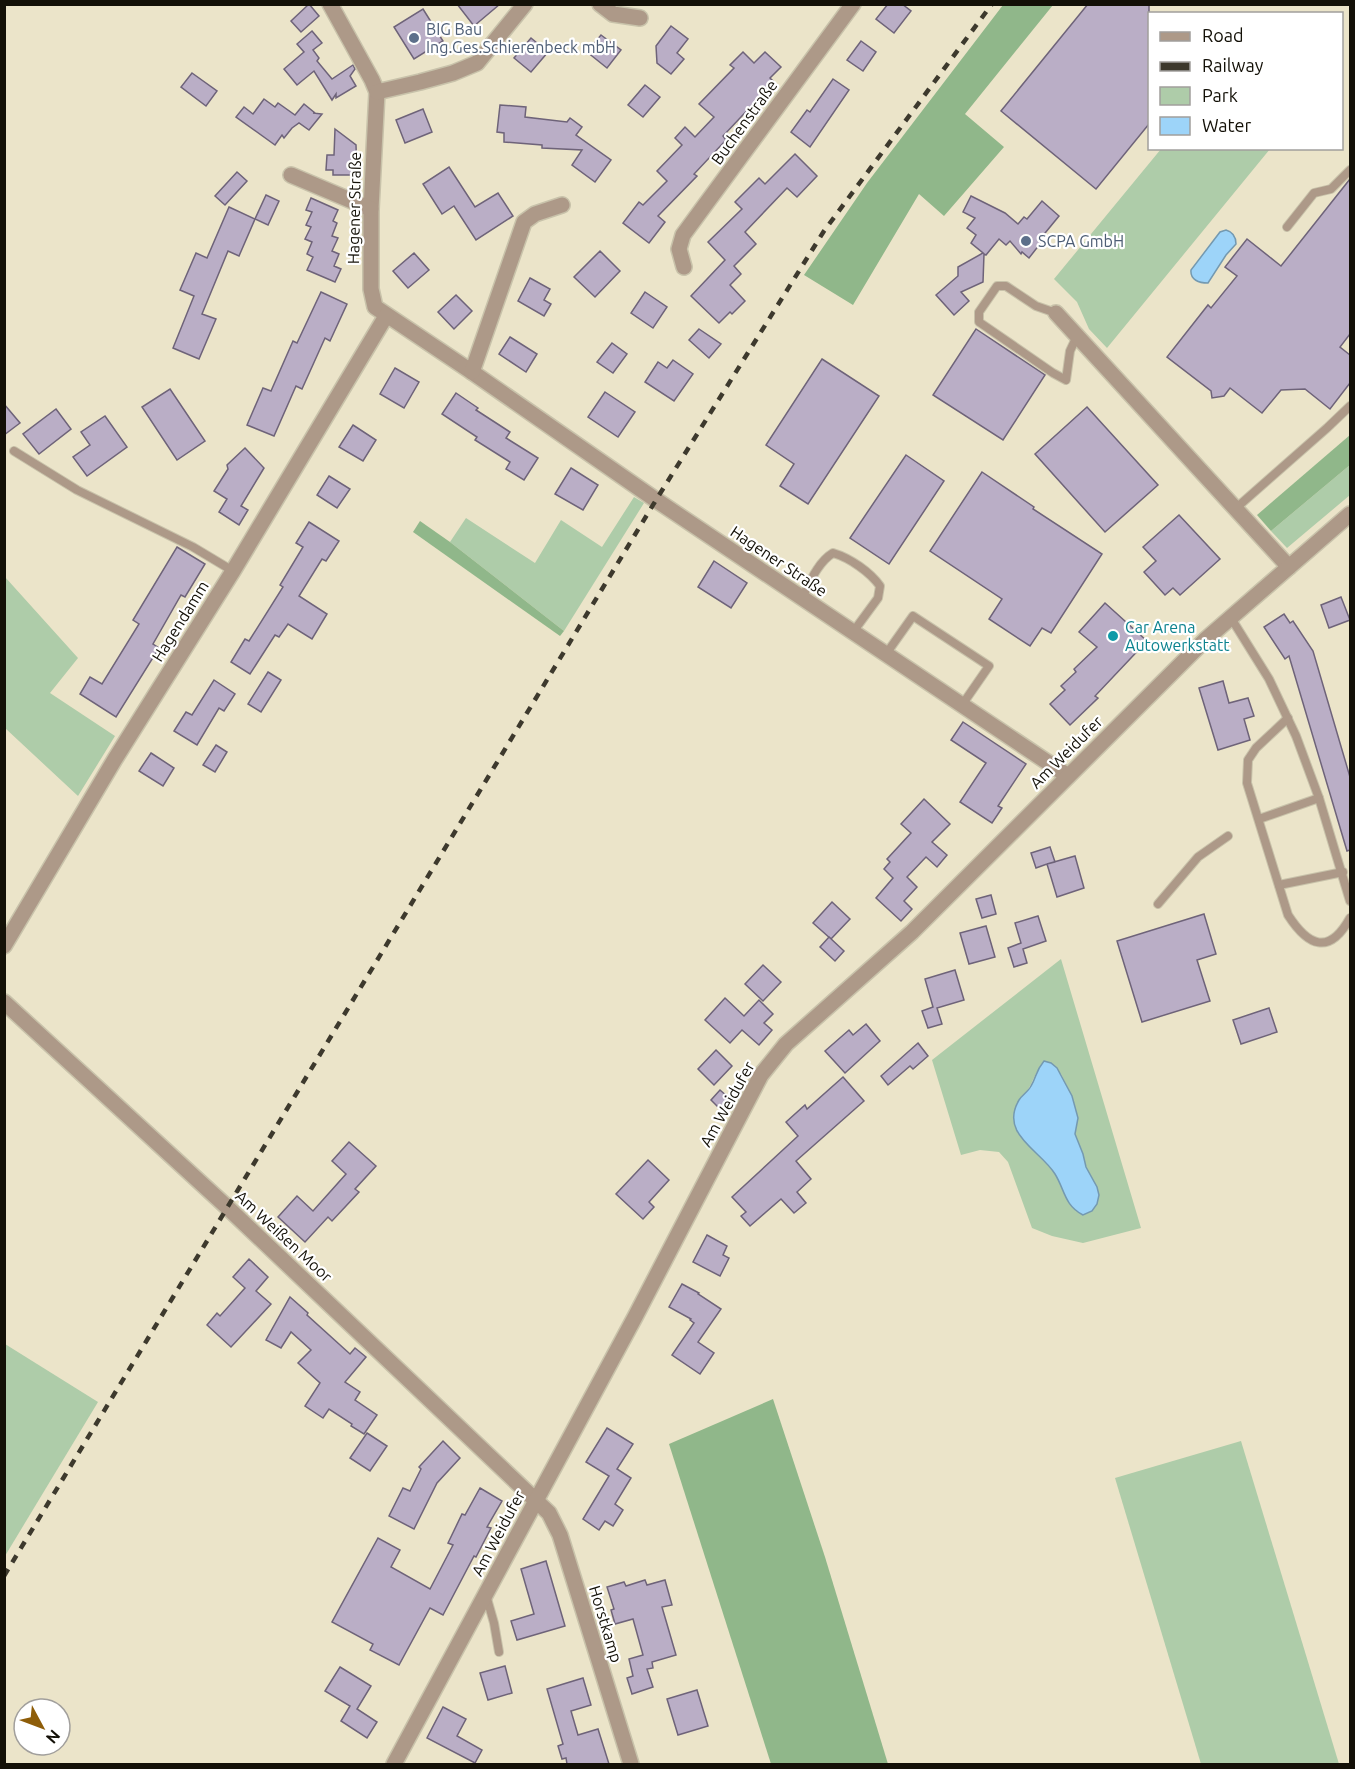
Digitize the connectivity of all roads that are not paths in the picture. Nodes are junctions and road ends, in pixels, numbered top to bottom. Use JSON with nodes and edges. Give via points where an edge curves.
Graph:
{"nodes":[{"id":1,"x":330,"y":4,"type":"edge"},
{"id":2,"x":525,"y":4,"type":"edge"},
{"id":3,"x":600,"y":4,"type":"edge"},
{"id":4,"x":853,"y":4,"type":"edge"},
{"id":5,"x":640,"y":18,"type":"dead end"},
{"id":6,"x":376,"y":92,"type":"junction"},
{"id":7,"x":1350,"y":170,"type":"edge"},
{"id":8,"x":291,"y":175,"type":"dead end"},
{"id":9,"x":562,"y":206,"type":"dead end"},
{"id":10,"x":371,"y":209,"type":"junction"},
{"id":11,"x":1287,"y":227,"type":"dead end"},
{"id":12,"x":684,"y":267,"type":"dead end"},
{"id":13,"x":1056,"y":313,"type":"joint"},
{"id":14,"x":387,"y":316,"type":"junction"},
{"id":15,"x":1077,"y":336,"type":"junction"},
{"id":16,"x":472,"y":372,"type":"junction"},
{"id":17,"x":1350,"y":406,"type":"edge"},
{"id":18,"x":14,"y":451,"type":"dead end"},
{"id":19,"x":1234,"y":509,"type":"junction"},
{"id":20,"x":1350,"y":514,"type":"edge"},
{"id":21,"x":1289,"y":567,"type":"junction"},
{"id":22,"x":233,"y":571,"type":"junction"},
{"id":23,"x":801,"y":598,"type":"junction"},
{"id":24,"x":1231,"y":618,"type":"junction"},
{"id":25,"x":853,"y":632,"type":"junction"},
{"id":26,"x":886,"y":654,"type":"junction"},
{"id":27,"x":962,"y":705,"type":"junction"},
{"id":28,"x":1288,"y":718,"type":"junction"},
{"id":29,"x":1068,"y":776,"type":"junction"},
{"id":30,"x":1319,"y":798,"type":"junction"},
{"id":31,"x":1259,"y":819,"type":"junction"},
{"id":32,"x":1228,"y":836,"type":"dead end"},
{"id":33,"x":1342,"y":872,"type":"junction"},
{"id":34,"x":1279,"y":885,"type":"junction"},
{"id":35,"x":1350,"y":901,"type":"edge"},
{"id":36,"x":1158,"y":904,"type":"dead end"},
{"id":37,"x":1350,"y":918,"type":"edge"},
{"id":38,"x":4,"y":946,"type":"edge"},
{"id":39,"x":4,"y":1002,"type":"edge"},
{"id":40,"x":536,"y":1499,"type":"junction"},
{"id":41,"x":485,"y":1594,"type":"junction"},
{"id":42,"x":499,"y":1652,"type":"dead end"},
{"id":43,"x":394,"y":1764,"type":"edge"},
{"id":44,"x":631,"y":1764,"type":"edge"}],
"edges":[{"from":1,"to":6,"type":"street","name":"Hagener Straße"},
{"from":2,"to":6,"type":"street","via":[[477,63]]},
{"from":3,"to":5,"type":"street","via":[[613,14]]},
{"from":4,"to":12,"type":"street","name":"Buchenstraße","via":[[683,235],[679,249]]},
{"from":6,"to":10,"type":"street","name":"Hagener Straße"},
{"from":7,"to":11,"type":"lane","via":[[1332,189],[1314,193]]},
{"from":8,"to":10,"type":"street"},
{"from":9,"to":16,"type":"street","via":[[535,214],[524,222]]},
{"from":10,"to":14,"type":"street","name":"Hagener Straße","via":[[371,290],[375,307]]},
{"from":13,"to":15,"type":"street"},
{"from":13,"to":15,"type":"lane","via":[[1035,306],[1006,286],[997,286],[979,312],[979,322],[1066,380],[1070,351]]},
{"from":14,"to":16,"type":"street","name":"Hagener Straße"},
{"from":14,"to":22,"type":"street","name":"Hagendamm"},
{"from":15,"to":19,"type":"street"},
{"from":16,"to":23,"type":"street","name":"Hagener Straße"},
{"from":17,"to":19,"type":"lane"},
{"from":18,"to":22,"type":"lane","via":[[77,490]]},
{"from":19,"to":21,"type":"street"},
{"from":20,"to":21,"type":"street","name":"Am Weidufer"},
{"from":21,"to":24,"type":"street","name":"Am Weidufer"},
{"from":22,"to":38,"type":"street","name":"Hagendamm"},
{"from":23,"to":25,"type":"street","name":"Hagener Straße"},
{"from":23,"to":25,"type":"lane","via":[[826,557],[833,553],[843,556],[880,586],[878,598]]},
{"from":24,"to":28,"type":"lane"},
{"from":24,"to":29,"type":"street","name":"Am Weidufer"},
{"from":25,"to":26,"type":"street","name":"Hagener Straße"},
{"from":26,"to":27,"type":"street","name":"Hagener Straße"},
{"from":26,"to":27,"type":"lane","via":[[914,616],[989,666]]},
{"from":27,"to":29,"type":"street","name":"Hagener Straße"},
{"from":28,"to":30,"type":"lane"},
{"from":28,"to":31,"type":"lane","via":[[1248,760],[1247,783]]},
{"from":29,"to":40,"type":"street","name":"Am Weidufer","via":[[912,932],[786,1044],[761,1075]]},
{"from":30,"to":31,"type":"lane"},
{"from":30,"to":33,"type":"lane"},
{"from":31,"to":34,"type":"lane"},
{"from":32,"to":36,"type":"lane","via":[[1198,857]]},
{"from":33,"to":34,"type":"lane"},
{"from":33,"to":35,"type":"lane"},
{"from":34,"to":37,"type":"lane","via":[[1288,915],[1310,940],[1319,944],[1331,939],[1345,928]]},
{"from":39,"to":40,"type":"street","name":"Am Weißen Moor"},
{"from":40,"to":41,"type":"street","name":"Am Weidufer"},
{"from":40,"to":44,"type":"street","name":"Horstkamp","via":[[549,1513],[560,1535]]},
{"from":41,"to":42,"type":"lane"},
{"from":41,"to":43,"type":"street","name":"Am Weidufer"}]}
